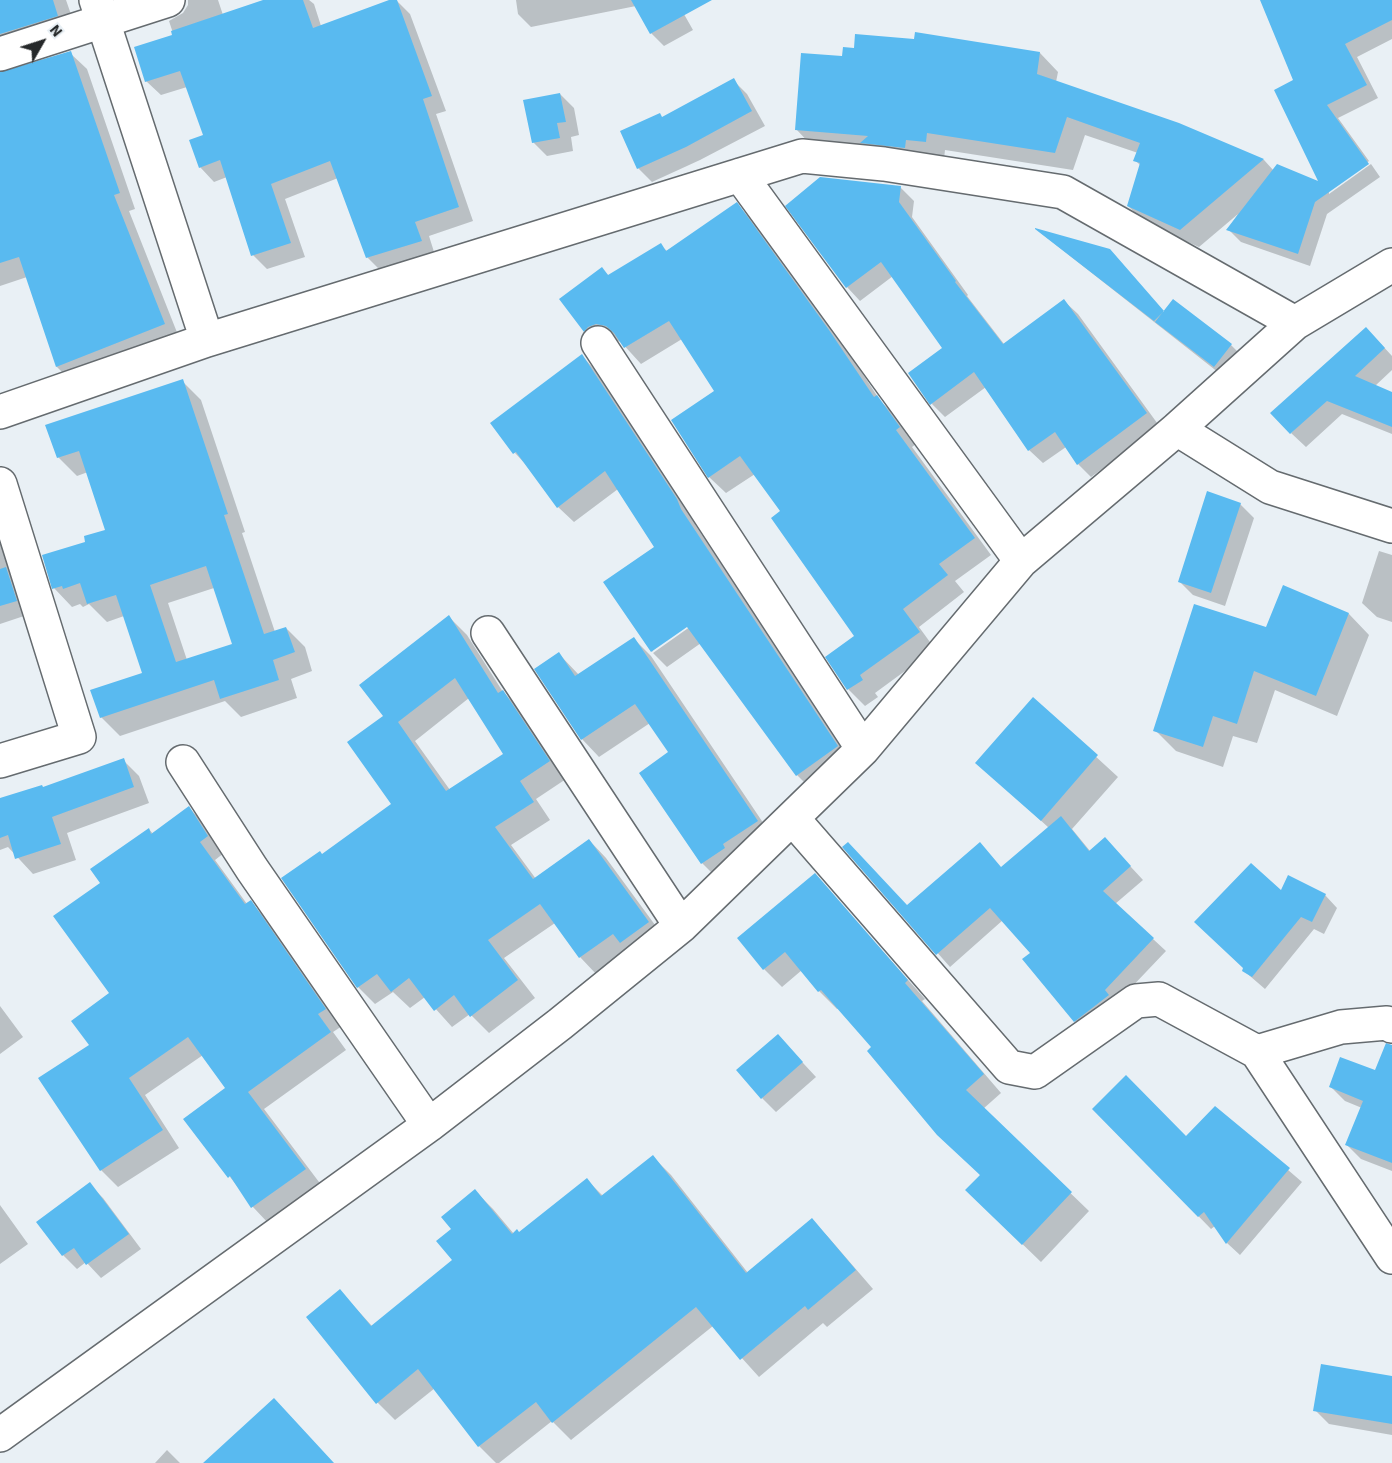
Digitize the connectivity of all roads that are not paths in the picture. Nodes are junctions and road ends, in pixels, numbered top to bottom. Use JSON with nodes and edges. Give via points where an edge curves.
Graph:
{"nodes":[{"id":1,"x":168,"y":0,"type":"edge"},
{"id":2,"x":99,"y":10,"type":"edge"},
{"id":3,"x":0,"y":54,"type":"edge"},
{"id":4,"x":740,"y":175,"type":"junction"},
{"id":5,"x":1392,"y":265,"type":"edge"},
{"id":6,"x":1295,"y":323,"type":"junction"},
{"id":7,"x":207,"y":340,"type":"junction"},
{"id":8,"x":598,"y":343,"type":"dead end"},
{"id":9,"x":0,"y":412,"type":"edge"},
{"id":10,"x":1177,"y":429,"type":"junction"},
{"id":11,"x":0,"y":484,"type":"edge"},
{"id":12,"x":1392,"y":526,"type":"edge"},
{"id":13,"x":1021,"y":561,"type":"junction"},
{"id":14,"x":488,"y":633,"type":"dead end"},
{"id":15,"x":863,"y":749,"type":"junction"},
{"id":16,"x":0,"y":761,"type":"edge"},
{"id":17,"x":183,"y":762,"type":"dead end"},
{"id":18,"x":793,"y":819,"type":"junction"},
{"id":19,"x":681,"y":926,"type":"junction"},
{"id":20,"x":1392,"y":1026,"type":"edge"},
{"id":21,"x":1257,"y":1052,"type":"junction"},
{"id":22,"x":429,"y":1125,"type":"junction"},
{"id":23,"x":1392,"y":1257,"type":"edge"},
{"id":24,"x":0,"y":1435,"type":"edge"}],
"edges":[{"from":1,"to":2,"type":"street"},
{"from":2,"to":3,"type":"street"},
{"from":2,"to":7,"type":"street"},
{"from":4,"to":6,"type":"street","via":[[802,156],[884,164],[1063,192]]},
{"from":4,"to":7,"type":"street"},
{"from":4,"to":13,"type":"street"},
{"from":5,"to":6,"type":"street"},
{"from":6,"to":10,"type":"street"},
{"from":7,"to":9,"type":"street"},
{"from":8,"to":15,"type":"street"},
{"from":10,"to":12,"type":"street","via":[[1270,487]]},
{"from":10,"to":13,"type":"street"},
{"from":11,"to":16,"type":"street","via":[[79,737]]},
{"from":13,"to":15,"type":"street"},
{"from":14,"to":19,"type":"street"},
{"from":15,"to":18,"type":"street"},
{"from":17,"to":22,"type":"street"},
{"from":18,"to":19,"type":"street"},
{"from":18,"to":21,"type":"street","via":[[1009,1067],[1035,1072],[1136,1001],[1159,999]]},
{"from":19,"to":22,"type":"street"},
{"from":20,"to":21,"type":"street","via":[[1387,1023],[1341,1027]]},
{"from":21,"to":23,"type":"street"},
{"from":22,"to":24,"type":"street"}]}
